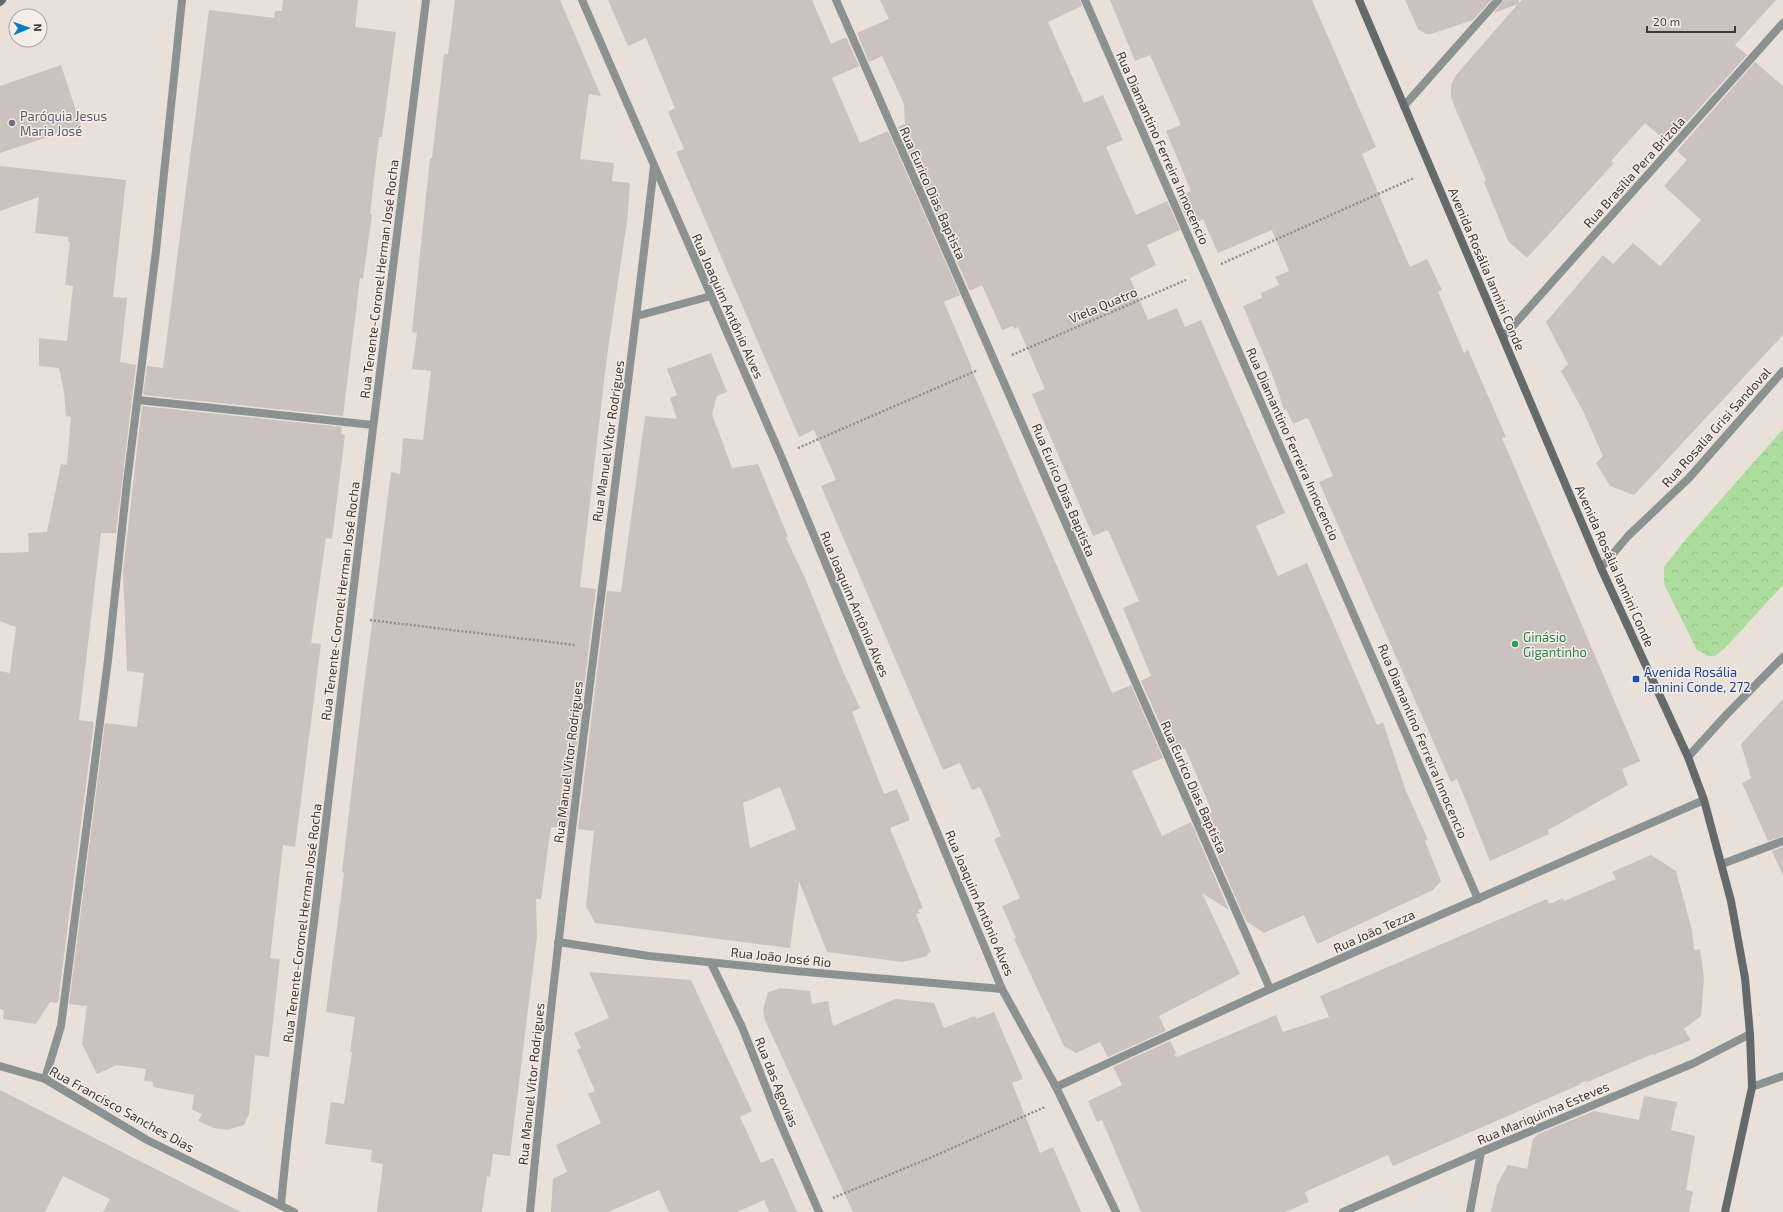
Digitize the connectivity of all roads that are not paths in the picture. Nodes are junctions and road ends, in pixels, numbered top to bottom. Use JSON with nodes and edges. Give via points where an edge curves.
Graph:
{"nodes":[{"id":1,"x":182,"y":0,"type":"edge"},
{"id":2,"x":426,"y":0,"type":"edge"},
{"id":3,"x":582,"y":0,"type":"edge"},
{"id":4,"x":836,"y":0,"type":"edge"},
{"id":5,"x":1085,"y":0,"type":"edge"},
{"id":6,"x":1359,"y":0,"type":"edge"},
{"id":7,"x":1498,"y":0,"type":"edge"},
{"id":8,"x":1783,"y":23,"type":"edge"},
{"id":9,"x":1404,"y":106,"type":"junction"},
{"id":10,"x":654,"y":166,"type":"junction"},
{"id":11,"x":711,"y":296,"type":"junction"},
{"id":12,"x":637,"y":316,"type":"junction"},
{"id":13,"x":1503,"y":337,"type":"junction"},
{"id":14,"x":1783,"y":371,"type":"edge"},
{"id":15,"x":138,"y":400,"type":"junction"},
{"id":16,"x":372,"y":426,"type":"junction"},
{"id":17,"x":1601,"y":568,"type":"junction"},
{"id":18,"x":1783,"y":657,"type":"edge"},
{"id":19,"x":1688,"y":758,"type":"junction"},
{"id":20,"x":1704,"y":800,"type":"junction"},
{"id":21,"x":1783,"y":841,"type":"edge"},
{"id":22,"x":1722,"y":864,"type":"junction"},
{"id":23,"x":1478,"y":899,"type":"junction"},
{"id":24,"x":558,"y":942,"type":"junction"},
{"id":25,"x":711,"y":963,"type":"junction"},
{"id":26,"x":1002,"y":989,"type":"junction"},
{"id":27,"x":1270,"y":989,"type":"junction"},
{"id":28,"x":1750,"y":1034,"type":"junction"},
{"id":29,"x":0,"y":1066,"type":"edge"},
{"id":30,"x":1783,"y":1076,"type":"edge"},
{"id":31,"x":45,"y":1079,"type":"junction"},
{"id":32,"x":1056,"y":1087,"type":"junction"},
{"id":33,"x":1752,"y":1087,"type":"junction"},
{"id":34,"x":1481,"y":1152,"type":"junction"},
{"id":35,"x":281,"y":1205,"type":"junction"},
{"id":36,"x":817,"y":1208,"type":"edge"},
{"id":37,"x":294,"y":1212,"type":"edge"},
{"id":38,"x":530,"y":1212,"type":"edge"},
{"id":39,"x":1116,"y":1212,"type":"edge"},
{"id":40,"x":1343,"y":1212,"type":"edge"},
{"id":41,"x":1470,"y":1212,"type":"edge"},
{"id":42,"x":1725,"y":1212,"type":"edge"}],
"edges":[{"from":1,"to":15,"type":"street"},
{"from":2,"to":16,"type":"street","name":"Rua Tenente-Coronel Herman José Rocha"},
{"from":3,"to":10,"type":"street","name":"Rua Joaquim Antônio Alves"},
{"from":4,"to":27,"type":"street","name":"Rua Eurico Dias Baptista"},
{"from":5,"to":23,"type":"street","name":"Rua Diamantino Ferreira Innocencio"},
{"from":6,"to":9,"type":"street","name":"Avenida Rosália Iannini Conde"},
{"from":7,"to":9,"type":"street"},
{"from":8,"to":13,"type":"street","name":"Rua Brasília Pera Brizola"},
{"from":9,"to":13,"type":"street","name":"Avenida Rosália Iannini Conde"},
{"from":10,"to":11,"type":"street","name":"Rua Joaquim Antônio Alves"},
{"from":10,"to":12,"type":"street","name":"Rua Manuel Vitor Rodrigues"},
{"from":11,"to":12,"type":"street"},
{"from":11,"to":26,"type":"street","name":"Rua Joaquim Antônio Alves","via":[[781,456]]},
{"from":12,"to":24,"type":"street","name":"Rua Manuel Vitor Rodrigues","via":[[593,648]]},
{"from":13,"to":17,"type":"street","name":"Avenida Rosália Iannini Conde"},
{"from":14,"to":17,"type":"street","name":"Rua Rosalia Grisi Sandoval","via":[[1689,478],[1628,536]]},
{"from":15,"to":16,"type":"street"},
{"from":15,"to":31,"type":"street","via":[[61,1026]]},
{"from":16,"to":35,"type":"street","name":"Rua Tenente-Coronel Herman José Rocha"},
{"from":17,"to":19,"type":"street","name":"Avenida Rosália Iannini Conde"},
{"from":18,"to":19,"type":"street"},
{"from":19,"to":20,"type":"street","name":"Avenida Rosália Iannini Conde"},
{"from":20,"to":22,"type":"street","name":"Avenida Rosália Iannini Conde"},
{"from":20,"to":23,"type":"street","name":"Rua João Tezza"},
{"from":21,"to":22,"type":"street"},
{"from":22,"to":28,"type":"street","name":"Avenida Rosália Iannini Conde","via":[[1745,978]]},
{"from":23,"to":27,"type":"street","name":"Rua João Tezza"},
{"from":24,"to":25,"type":"street","name":"Rua João José Rio"},
{"from":24,"to":38,"type":"street","name":"Rua Manuel Vitor Rodrigues"},
{"from":25,"to":26,"type":"street","name":"Rua João José Rio"},
{"from":25,"to":36,"type":"street","name":"Rua das Agovias","via":[[742,1027]]},
{"from":26,"to":32,"type":"street","name":"Rua Joaquim Antônio Alves"},
{"from":27,"to":32,"type":"street","name":"Rua João Tezza"},
{"from":28,"to":33,"type":"street","name":"Avenida Rosália Iannini Conde"},
{"from":28,"to":34,"type":"street","name":"Rua Mariquinha Esteves","via":[[1694,1062]]},
{"from":29,"to":31,"type":"street","name":"Rua Francisco Sanches Dias"},
{"from":30,"to":33,"type":"street"},
{"from":31,"to":35,"type":"street","name":"Rua Francisco Sanches Dias","via":[[147,1140]]},
{"from":32,"to":39,"type":"street","name":"Rua Joaquim Antônio Alves"},
{"from":33,"to":42,"type":"street","name":"Avenida Rosália Iannini Conde"},
{"from":34,"to":40,"type":"street","name":"Rua Mariquinha Esteves"},
{"from":34,"to":41,"type":"street"},
{"from":35,"to":37,"type":"street","name":"Rua Francisco Sanches Dias"}]}
